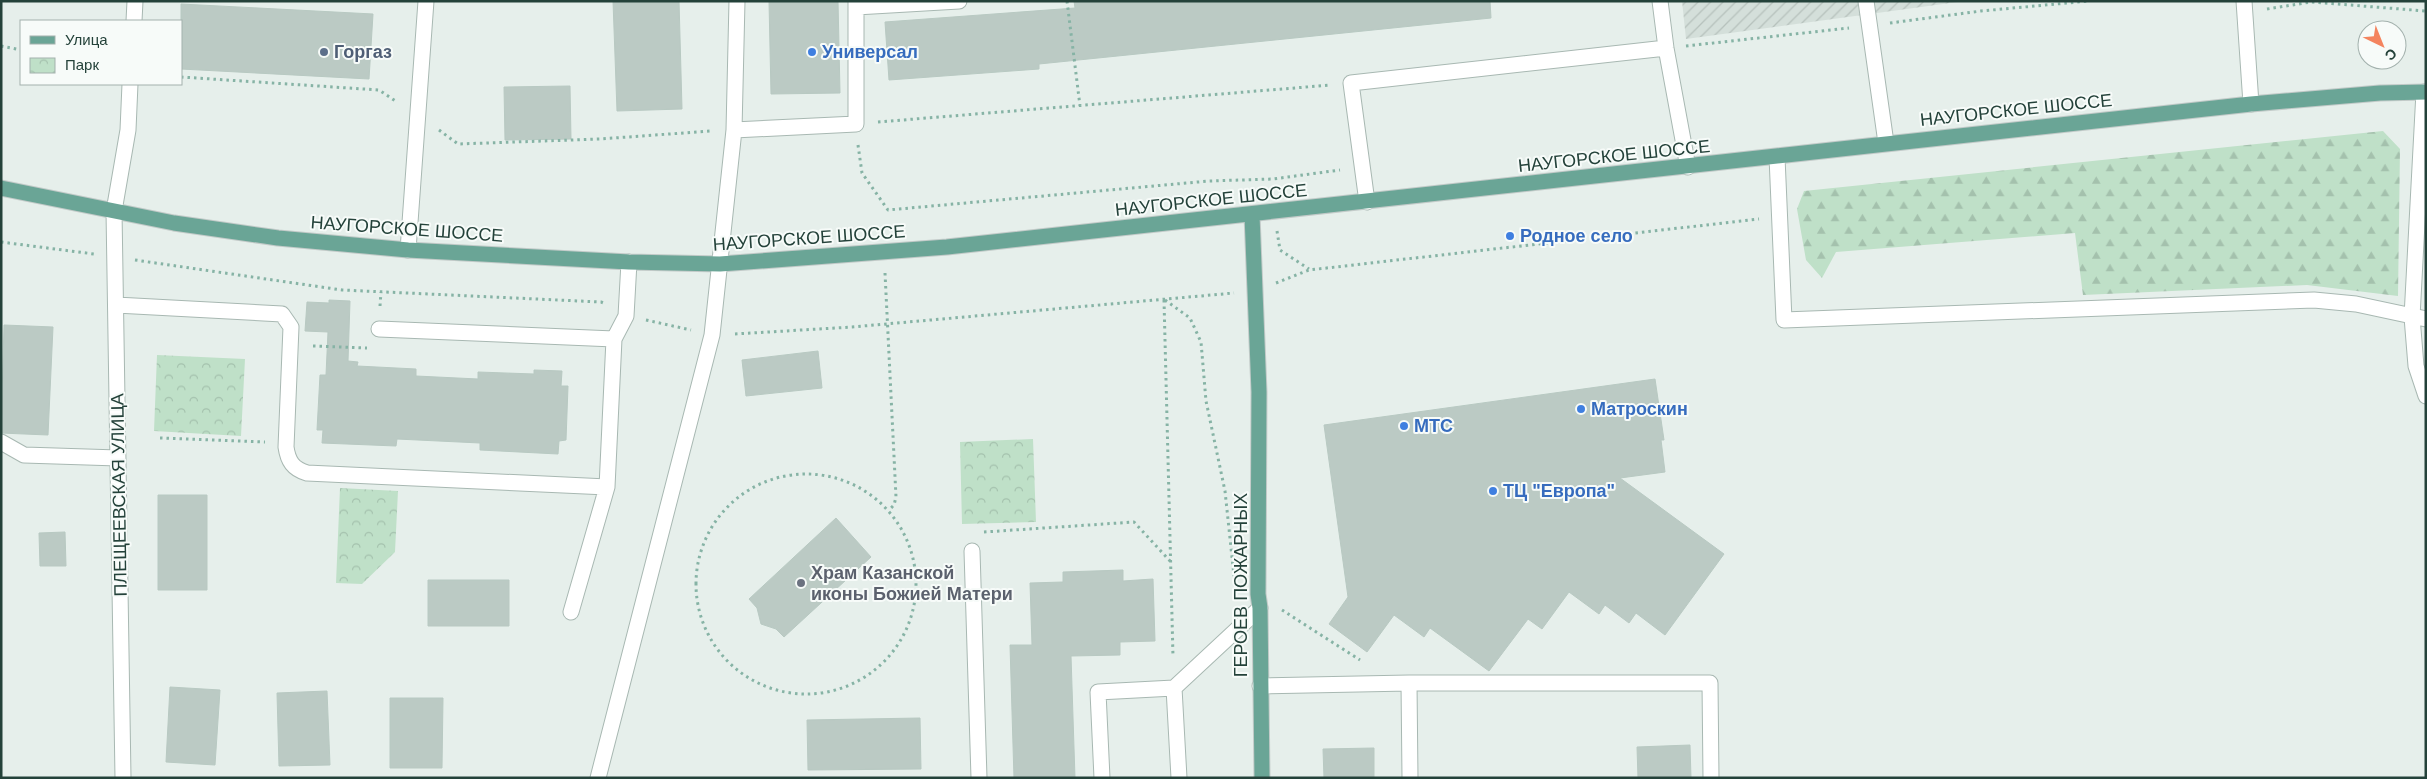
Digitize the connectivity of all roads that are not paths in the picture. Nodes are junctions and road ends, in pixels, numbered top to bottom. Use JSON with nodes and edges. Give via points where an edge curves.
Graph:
{"nodes":[{"id":1,"x":135,"y":1,"type":"edge"},
{"id":2,"x":426,"y":1,"type":"edge"},
{"id":3,"x":738,"y":1,"type":"edge"},
{"id":4,"x":959,"y":1,"type":"edge"},
{"id":5,"x":1660,"y":1,"type":"edge"},
{"id":6,"x":1866,"y":1,"type":"edge"},
{"id":7,"x":856,"y":4,"type":"edge"},
{"id":8,"x":2244,"y":7,"type":"edge"},
{"id":9,"x":134,"y":20,"type":"edge"},
{"id":10,"x":1666,"y":48,"type":"junction"},
{"id":11,"x":130,"y":85,"type":"edge"},
{"id":12,"x":2425,"y":92,"type":"edge"},
{"id":13,"x":2251,"y":104,"type":"junction"},
{"id":14,"x":734,"y":130,"type":"junction"},
{"id":15,"x":1886,"y":143,"type":"junction"},
{"id":16,"x":1777,"y":156,"type":"junction"},
{"id":17,"x":1688,"y":167,"type":"junction"},
{"id":18,"x":1,"y":188,"type":"edge"},
{"id":19,"x":1367,"y":202,"type":"junction"},
{"id":20,"x":114,"y":211,"type":"junction"},
{"id":21,"x":1252,"y":215,"type":"junction"},
{"id":22,"x":408,"y":250,"type":"junction"},
{"id":23,"x":629,"y":262,"type":"junction"},
{"id":24,"x":720,"y":264,"type":"junction"},
{"id":25,"x":116,"y":305,"type":"junction"},
{"id":26,"x":2419,"y":318,"type":"edge"},
{"id":27,"x":379,"y":329,"type":"road end"},
{"id":28,"x":614,"y":340,"type":"junction"},
{"id":29,"x":2426,"y":396,"type":"edge"},
{"id":30,"x":1,"y":442,"type":"edge"},
{"id":31,"x":118,"y":458,"type":"junction"},
{"id":32,"x":607,"y":487,"type":"junction"},
{"id":33,"x":972,"y":551,"type":"road end"},
{"id":34,"x":1260,"y":608,"type":"junction"},
{"id":35,"x":571,"y":612,"type":"dead end"},
{"id":36,"x":1409,"y":683,"type":"junction"},
{"id":37,"x":1260,"y":686,"type":"junction"},
{"id":38,"x":1174,"y":688,"type":"junction"},
{"id":39,"x":113,"y":778,"type":"edge"},
{"id":40,"x":123,"y":778,"type":"edge"},
{"id":41,"x":598,"y":778,"type":"edge"},
{"id":42,"x":979,"y":778,"type":"edge"},
{"id":43,"x":1102,"y":778,"type":"edge"},
{"id":44,"x":1179,"y":778,"type":"edge"},
{"id":45,"x":1262,"y":778,"type":"edge"},
{"id":46,"x":1410,"y":778,"type":"edge"},
{"id":47,"x":1711,"y":778,"type":"edge"}],
"edges":[{"from":1,"to":9,"type":"street"},
{"from":2,"to":22,"type":"street"},
{"from":3,"to":14,"type":"street"},
{"from":4,"to":7,"type":"street"},
{"from":5,"to":10,"type":"street"},
{"from":6,"to":15,"type":"street"},
{"from":7,"to":14,"type":"street","via":[[856,124]]},
{"from":8,"to":13,"type":"street"},
{"from":10,"to":17,"type":"street"},
{"from":10,"to":19,"type":"street","via":[[1351,83]]},
{"from":11,"to":20,"type":"street","name":"ПЛЕЩЕЕВСКАЯ УЛИЦА","via":[[128,130]]},
{"from":12,"to":13,"type":"main road","name":"НАУГОРСКОЕ ШОССЕ"},
{"from":12,"to":26,"type":"street"},
{"from":13,"to":15,"type":"main road","name":"НАУГОРСКОЕ ШОССЕ"},
{"from":14,"to":24,"type":"street"},
{"from":15,"to":16,"type":"main road","name":"НАУГОРСКОЕ ШОССЕ"},
{"from":16,"to":17,"type":"main road","name":"НАУГОРСКОЕ ШОССЕ"},
{"from":16,"to":26,"type":"street","via":[[1784,320],[2314,300],[2356,304]]},
{"from":17,"to":19,"type":"main road","name":"НАУГОРСКОЕ ШОССЕ"},
{"from":18,"to":20,"type":"main road","name":"НАУГОРСКОЕ ШОССЕ"},
{"from":19,"to":21,"type":"main road","name":"НАУГОРСКОЕ ШОССЕ"},
{"from":20,"to":22,"type":"main road","name":"НАУГОРСКОЕ ШОССЕ","via":[[278,238]]},
{"from":20,"to":25,"type":"street","name":"ПЛЕЩЕЕВСКАЯ УЛИЦА"},
{"from":21,"to":24,"type":"main road","name":"НАУГОРСКОЕ ШОССЕ","via":[[883,252]]},
{"from":21,"to":34,"type":"main road","name":"ГЕРОЕВ ПОЖАРНЫХ","via":[[1260,392]]},
{"from":22,"to":23,"type":"main road","name":"НАУГОРСКОЕ ШОССЕ"},
{"from":23,"to":24,"type":"main road","name":"НАУГОРСКОЕ ШОССЕ"},
{"from":23,"to":28,"type":"street","via":[[626,316]]},
{"from":24,"to":41,"type":"street","via":[[712,335]]},
{"from":25,"to":31,"type":"street","name":"ПЛЕЩЕЕВСКАЯ УЛИЦА"},
{"from":25,"to":32,"type":"street","via":[[282,314],[291,327],[287,457],[298,470],[307,473]]},
{"from":26,"to":29,"type":"street","via":[[2416,366]]},
{"from":27,"to":28,"type":"street"},
{"from":28,"to":32,"type":"street"},
{"from":30,"to":31,"type":"street","via":[[24,455]]},
{"from":31,"to":40,"type":"street","name":"ПЛЕЩЕЕВСКАЯ УЛИЦА"},
{"from":32,"to":35,"type":"street"},
{"from":33,"to":42,"type":"street"},
{"from":34,"to":37,"type":"main road","name":"ГЕРОЕВ ПОЖАРНЫХ"},
{"from":34,"to":38,"type":"street"},
{"from":36,"to":37,"type":"street"},
{"from":36,"to":46,"type":"street"},
{"from":36,"to":47,"type":"street","via":[[1710,682]]},
{"from":37,"to":45,"type":"main road","name":"ГЕРОЕВ ПОЖАРНЫХ"},
{"from":38,"to":43,"type":"street","via":[[1098,692]]},
{"from":38,"to":44,"type":"street"},
{"from":39,"to":40,"type":"street"}]}
